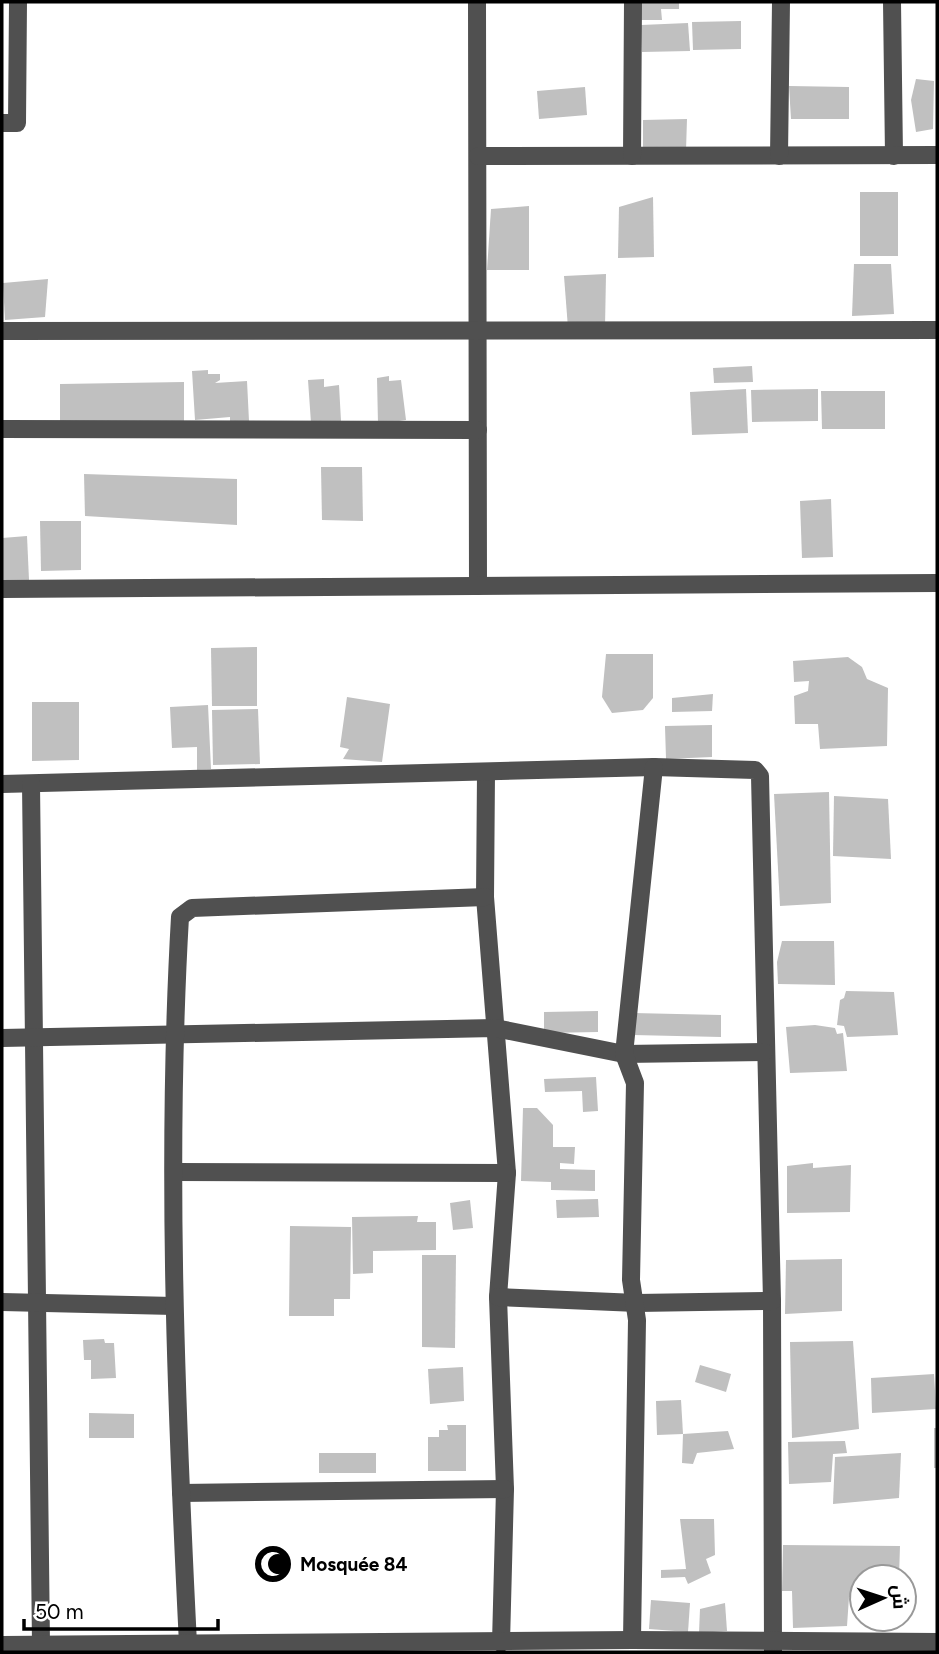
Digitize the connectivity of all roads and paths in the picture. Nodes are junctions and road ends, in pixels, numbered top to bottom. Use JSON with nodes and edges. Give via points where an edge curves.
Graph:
{"nodes":[{"id":1,"x":18,"y":2,"type":"edge"},
{"id":2,"x":477,"y":2,"type":"edge"},
{"id":3,"x":633,"y":2,"type":"edge"},
{"id":4,"x":780,"y":2,"type":"edge"},
{"id":5,"x":892,"y":2,"type":"edge"},
{"id":6,"x":2,"y":123,"type":"edge"},
{"id":7,"x":478,"y":156,"type":"junction"},
{"id":8,"x":632,"y":156,"type":"junction"},
{"id":9,"x":779,"y":156,"type":"junction"},
{"id":10,"x":894,"y":156,"type":"junction"},
{"id":11,"x":937,"y":156,"type":"edge"},
{"id":12,"x":937,"y":330,"type":"edge"},
{"id":13,"x":2,"y":331,"type":"edge"},
{"id":14,"x":478,"y":332,"type":"junction"},
{"id":15,"x":2,"y":429,"type":"edge"},
{"id":16,"x":478,"y":430,"type":"junction"},
{"id":17,"x":937,"y":583,"type":"edge"},
{"id":18,"x":478,"y":586,"type":"junction"},
{"id":19,"x":2,"y":589,"type":"edge"},
{"id":20,"x":654,"y":767,"type":"junction"},
{"id":21,"x":486,"y":773,"type":"junction"},
{"id":22,"x":2,"y":784,"type":"edge"},
{"id":23,"x":32,"y":784,"type":"junction"},
{"id":24,"x":485,"y":897,"type":"junction"},
{"id":25,"x":495,"y":1028,"type":"junction"},
{"id":26,"x":37,"y":1037,"type":"junction"},
{"id":27,"x":173,"y":1037,"type":"junction"},
{"id":28,"x":2,"y":1038,"type":"edge"},
{"id":29,"x":764,"y":1052,"type":"junction"},
{"id":30,"x":624,"y":1054,"type":"junction"},
{"id":31,"x":174,"y":1171,"type":"junction"},
{"id":32,"x":507,"y":1173,"type":"junction"},
{"id":33,"x":499,"y":1297,"type":"junction"},
{"id":34,"x":772,"y":1301,"type":"junction"},
{"id":35,"x":2,"y":1302,"type":"edge"},
{"id":36,"x":637,"y":1303,"type":"junction"},
{"id":37,"x":38,"y":1304,"type":"junction"},
{"id":38,"x":174,"y":1306,"type":"junction"},
{"id":39,"x":505,"y":1489,"type":"junction"},
{"id":40,"x":181,"y":1493,"type":"junction"},
{"id":41,"x":632,"y":1640,"type":"junction"},
{"id":42,"x":937,"y":1642,"type":"edge"},
{"id":43,"x":501,"y":1643,"type":"junction"},
{"id":44,"x":2,"y":1644,"type":"edge"},
{"id":45,"x":41,"y":1644,"type":"junction"},
{"id":46,"x":188,"y":1644,"type":"junction"},
{"id":47,"x":480,"y":1647,"type":"edge"},
{"id":48,"x":774,"y":1647,"type":"edge"},
{"id":49,"x":212,"y":1648,"type":"edge"}],
"edges":[{"from":1,"to":6,"type":"street","via":[[18,122]]},
{"from":2,"to":7,"type":"street"},
{"from":3,"to":8,"type":"street"},
{"from":4,"to":9,"type":"street"},
{"from":5,"to":10,"type":"street"},
{"from":7,"to":8,"type":"street"},
{"from":7,"to":14,"type":"street"},
{"from":8,"to":9,"type":"street"},
{"from":9,"to":10,"type":"street"},
{"from":10,"to":11,"type":"street"},
{"from":12,"to":14,"type":"street"},
{"from":13,"to":14,"type":"street"},
{"from":14,"to":16,"type":"street"},
{"from":15,"to":16,"type":"street"},
{"from":16,"to":18,"type":"street"},
{"from":17,"to":18,"type":"street"},
{"from":18,"to":19,"type":"street"},
{"from":20,"to":21,"type":"street"},
{"from":20,"to":29,"type":"street","via":[[743,767],[760,776]]},
{"from":20,"to":30,"type":"street"},
{"from":21,"to":23,"type":"street"},
{"from":21,"to":24,"type":"street"},
{"from":22,"to":23,"type":"street"},
{"from":23,"to":26,"type":"street"},
{"from":24,"to":25,"type":"street"},
{"from":24,"to":27,"type":"street","via":[[185,911],[180,916]]},
{"from":25,"to":27,"type":"street"},
{"from":25,"to":30,"type":"street"},
{"from":25,"to":32,"type":"street"},
{"from":26,"to":27,"type":"street"},
{"from":26,"to":28,"type":"street"},
{"from":26,"to":37,"type":"street"},
{"from":27,"to":31,"type":"street"},
{"from":29,"to":30,"type":"street"},
{"from":29,"to":34,"type":"street"},
{"from":30,"to":36,"type":"street","via":[[635,1083],[631,1280]]},
{"from":31,"to":32,"type":"street"},
{"from":31,"to":38,"type":"street"},
{"from":32,"to":33,"type":"street"},
{"from":33,"to":36,"type":"street"},
{"from":33,"to":39,"type":"street"},
{"from":34,"to":36,"type":"street"},
{"from":34,"to":48,"type":"street"},
{"from":35,"to":37,"type":"street"},
{"from":36,"to":41,"type":"street"},
{"from":37,"to":38,"type":"street"},
{"from":37,"to":45,"type":"street"},
{"from":38,"to":40,"type":"street"},
{"from":39,"to":40,"type":"street"},
{"from":39,"to":43,"type":"street"},
{"from":40,"to":46,"type":"street"},
{"from":41,"to":43,"type":"street"},
{"from":41,"to":48,"type":"street"},
{"from":42,"to":48,"type":"street"},
{"from":43,"to":47,"type":"street"},
{"from":44,"to":45,"type":"street"},
{"from":45,"to":46,"type":"street"},
{"from":46,"to":49,"type":"street"},
{"from":47,"to":49,"type":"street"}]}
